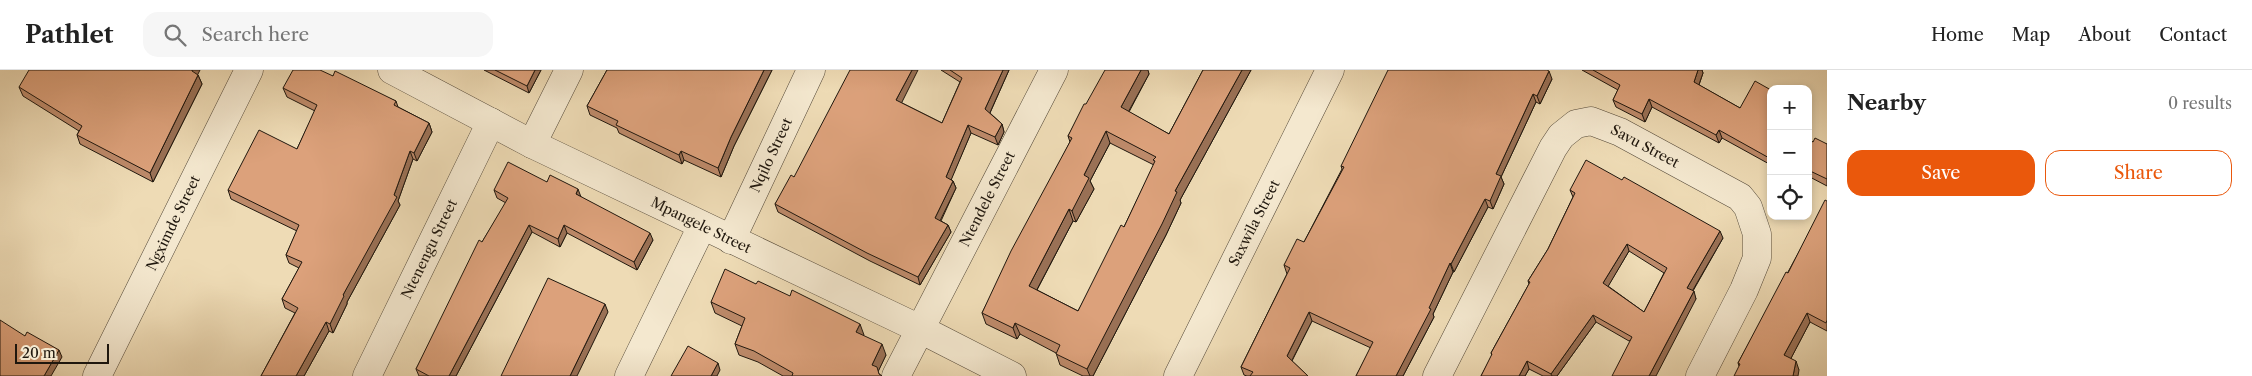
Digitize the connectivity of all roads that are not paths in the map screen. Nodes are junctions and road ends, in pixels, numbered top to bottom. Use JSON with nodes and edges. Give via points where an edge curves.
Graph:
{"nodes":[{"id":1,"x":249,"y":70,"type":"edge"},
{"id":2,"x":392,"y":70,"type":"edge"},
{"id":3,"x":569,"y":70,"type":"edge"},
{"id":4,"x":811,"y":70,"type":"edge"},
{"id":5,"x":1054,"y":70,"type":"edge"},
{"id":6,"x":1330,"y":70,"type":"edge"},
{"id":7,"x":491,"y":122,"type":"junction"},
{"id":8,"x":532,"y":144,"type":"junction"},
{"id":9,"x":702,"y":226,"type":"junction"},
{"id":10,"x":731,"y":240,"type":"junction"},
{"id":11,"x":920,"y":329,"type":"junction"},
{"id":12,"x":371,"y":375,"type":"edge"},
{"id":13,"x":97,"y":376,"type":"edge"},
{"id":14,"x":629,"y":376,"type":"edge"},
{"id":15,"x":896,"y":376,"type":"edge"},
{"id":16,"x":1012,"y":376,"type":"edge"},
{"id":17,"x":1178,"y":376,"type":"edge"},
{"id":18,"x":1436,"y":376,"type":"edge"},
{"id":19,"x":1700,"y":376,"type":"edge"}],
"edges":[{"from":1,"to":13,"type":"street","name":"Ngximde Street"},
{"from":2,"to":7,"type":"street","name":"Mpangele Street"},
{"from":3,"to":8,"type":"street"},
{"from":4,"to":10,"type":"street","name":"Nqilo Street"},
{"from":5,"to":11,"type":"street","name":"Ntendele Street"},
{"from":6,"to":17,"type":"street","name":"Saxwila Street"},
{"from":7,"to":8,"type":"street","name":"Mpangele Street"},
{"from":7,"to":12,"type":"street","name":"Ntenengu Street"},
{"from":8,"to":9,"type":"street","name":"Mpangele Street"},
{"from":9,"to":10,"type":"street","name":"Mpangele Street"},
{"from":9,"to":14,"type":"street"},
{"from":10,"to":11,"type":"street","name":"Mpangele Street"},
{"from":11,"to":15,"type":"street","name":"Ntendele Street"},
{"from":11,"to":16,"type":"street","name":"Mpangele Street"},
{"from":18,"to":19,"type":"street","name":"Savu Street","via":[[1553,148],[1561,136],[1576,124],[1591,121],[1620,132],[1740,197],[1748,207],[1757,234],[1757,258]]}]}
